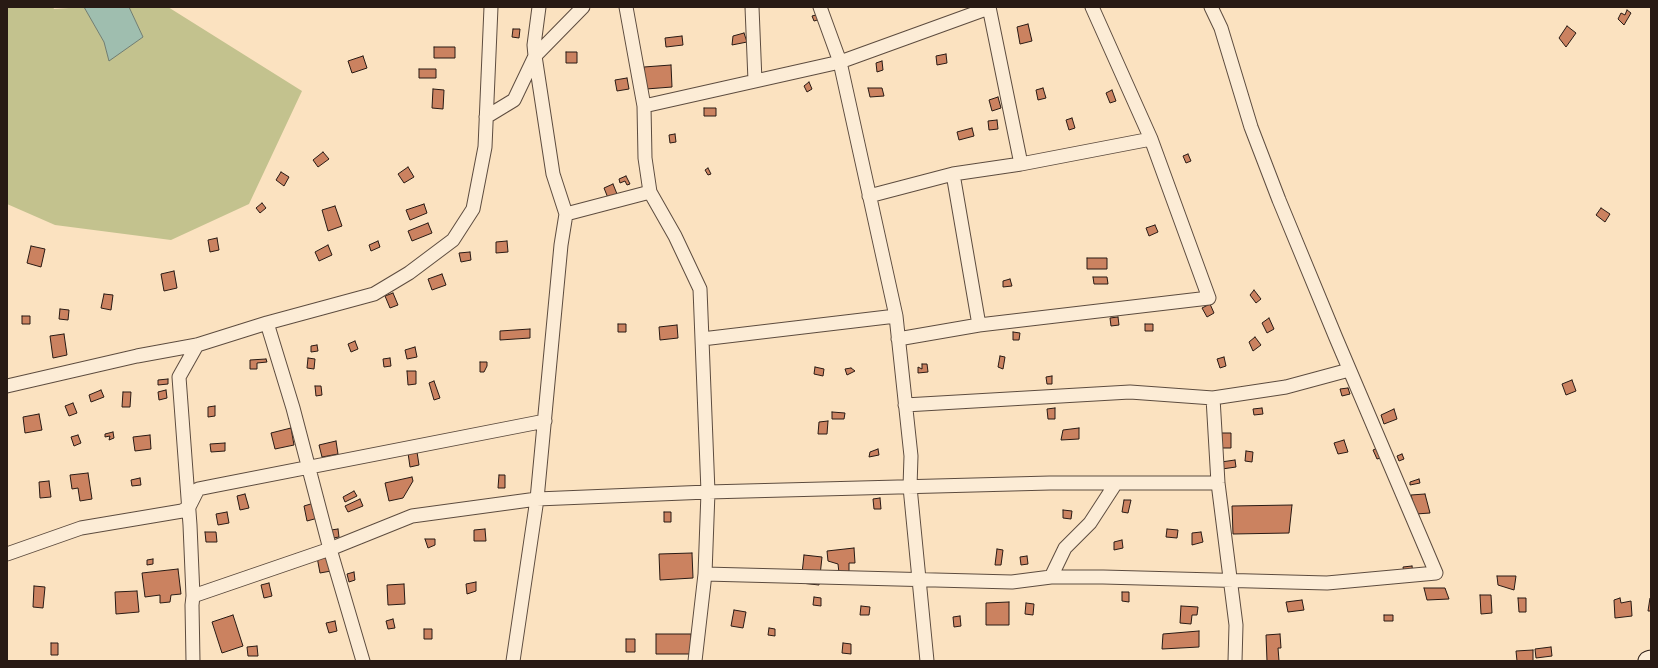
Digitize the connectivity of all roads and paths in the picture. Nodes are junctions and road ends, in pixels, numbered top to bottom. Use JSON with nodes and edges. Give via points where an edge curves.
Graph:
{"nodes":[{"id":1,"x":491,"y":7,"type":"edge"},
{"id":2,"x":539,"y":7,"type":"edge"},
{"id":3,"x":583,"y":7,"type":"edge"},
{"id":4,"x":626,"y":7,"type":"edge"},
{"id":5,"x":752,"y":7,"type":"edge"},
{"id":6,"x":820,"y":7,"type":"edge"},
{"id":7,"x":989,"y":7,"type":"edge"},
{"id":8,"x":1092,"y":7,"type":"edge"},
{"id":9,"x":1211,"y":7,"type":"edge"},
{"id":10,"x":535,"y":56,"type":"junction"},
{"id":11,"x":840,"y":62,"type":"junction"},
{"id":12,"x":755,"y":81,"type":"junction"},
{"id":13,"x":644,"y":106,"type":"junction"},
{"id":14,"x":486,"y":117,"type":"junction"},
{"id":15,"x":1151,"y":139,"type":"junction"},
{"id":16,"x":1021,"y":164,"type":"junction"},
{"id":17,"x":953,"y":174,"type":"junction"},
{"id":18,"x":650,"y":192,"type":"junction"},
{"id":19,"x":869,"y":196,"type":"junction"},
{"id":20,"x":566,"y":214,"type":"junction"},
{"id":21,"x":896,"y":316,"type":"junction"},
{"id":22,"x":266,"y":323,"type":"junction"},
{"id":23,"x":979,"y":325,"type":"junction"},
{"id":24,"x":702,"y":339,"type":"junction"},
{"id":25,"x":898,"y":339,"type":"junction"},
{"id":26,"x":197,"y":346,"type":"junction"},
{"id":27,"x":1349,"y":370,"type":"junction"},
{"id":28,"x":7,"y":386,"type":"edge"},
{"id":29,"x":1214,"y":398,"type":"junction"},
{"id":30,"x":905,"y":405,"type":"junction"},
{"id":31,"x":544,"y":422,"type":"junction"},
{"id":32,"x":309,"y":468,"type":"junction"},
{"id":33,"x":1116,"y":483,"type":"junction"},
{"id":34,"x":1218,"y":483,"type":"junction"},
{"id":35,"x":910,"y":487,"type":"junction"},
{"id":36,"x":708,"y":492,"type":"junction"},
{"id":37,"x":538,"y":499,"type":"junction"},
{"id":38,"x":189,"y":507,"type":"junction"},
{"id":39,"x":330,"y":549,"type":"junction"},
{"id":40,"x":7,"y":554,"type":"edge"},
{"id":41,"x":705,"y":574,"type":"junction"},
{"id":42,"x":1051,"y":577,"type":"junction"},
{"id":43,"x":919,"y":580,"type":"junction"},
{"id":44,"x":1230,"y":580,"type":"junction"},
{"id":45,"x":193,"y":596,"type":"junction"},
{"id":46,"x":192,"y":661,"type":"edge"},
{"id":47,"x":363,"y":661,"type":"edge"},
{"id":48,"x":512,"y":661,"type":"edge"},
{"id":49,"x":695,"y":661,"type":"edge"},
{"id":50,"x":927,"y":661,"type":"edge"},
{"id":51,"x":1236,"y":661,"type":"edge"}],
"edges":[{"from":1,"to":14,"type":"street"},
{"from":2,"to":10,"type":"street"},
{"from":3,"to":10,"type":"street"},
{"from":4,"to":13,"type":"street"},
{"from":5,"to":12,"type":"street"},
{"from":6,"to":11,"type":"street"},
{"from":7,"to":11,"type":"street"},
{"from":7,"to":16,"type":"street"},
{"from":8,"to":15,"type":"street"},
{"from":9,"to":27,"type":"street","via":[[1221,28],[1251,127]]},
{"from":10,"to":14,"type":"street","via":[[514,100]]},
{"from":10,"to":20,"type":"street","via":[[553,174]]},
{"from":11,"to":12,"type":"street"},
{"from":11,"to":19,"type":"street"},
{"from":12,"to":13,"type":"street"},
{"from":13,"to":18,"type":"street","via":[[645,158]]},
{"from":14,"to":22,"type":"street","via":[[485,147],[473,209],[453,240],[409,273],[374,294]]},
{"from":15,"to":16,"type":"street"},
{"from":15,"to":23,"type":"street","via":[[1208,298]]},
{"from":16,"to":17,"type":"street"},
{"from":17,"to":19,"type":"street"},
{"from":17,"to":23,"type":"street"},
{"from":18,"to":20,"type":"street"},
{"from":18,"to":24,"type":"street","via":[[675,236],[700,289]]},
{"from":19,"to":21,"type":"street"},
{"from":20,"to":31,"type":"street"},
{"from":21,"to":24,"type":"street"},
{"from":21,"to":25,"type":"street"},
{"from":22,"to":26,"type":"street"},
{"from":22,"to":32,"type":"street"},
{"from":23,"to":25,"type":"street"},
{"from":24,"to":36,"type":"street"},
{"from":25,"to":30,"type":"street"},
{"from":26,"to":28,"type":"street","via":[[136,356]]},
{"from":26,"to":38,"type":"street","via":[[179,378]]},
{"from":27,"to":29,"type":"street","via":[[1286,387]]},
{"from":27,"to":44,"type":"street","via":[[1436,573],[1327,582]]},
{"from":29,"to":30,"type":"street","via":[[1130,392]]},
{"from":29,"to":34,"type":"street"},
{"from":30,"to":35,"type":"street","via":[[911,456]]},
{"from":31,"to":32,"type":"street"},
{"from":31,"to":37,"type":"street"},
{"from":32,"to":38,"type":"street","via":[[198,489]]},
{"from":32,"to":39,"type":"street"},
{"from":33,"to":34,"type":"street"},
{"from":33,"to":35,"type":"street"},
{"from":33,"to":42,"type":"street","via":[[1090,523],[1065,548]]},
{"from":34,"to":44,"type":"street"},
{"from":35,"to":36,"type":"street"},
{"from":35,"to":43,"type":"street"},
{"from":36,"to":37,"type":"street"},
{"from":36,"to":41,"type":"street"},
{"from":37,"to":39,"type":"street","via":[[412,516]]},
{"from":37,"to":48,"type":"street"},
{"from":38,"to":40,"type":"street","via":[[182,511],[81,528]]},
{"from":38,"to":45,"type":"street"},
{"from":39,"to":45,"type":"street"},
{"from":39,"to":47,"type":"street"},
{"from":41,"to":43,"type":"street"},
{"from":41,"to":49,"type":"street"},
{"from":42,"to":43,"type":"street","via":[[1012,582]]},
{"from":42,"to":44,"type":"street"},
{"from":43,"to":50,"type":"street"},
{"from":44,"to":51,"type":"street","via":[[1236,625]]},
{"from":45,"to":46,"type":"street"}]}
